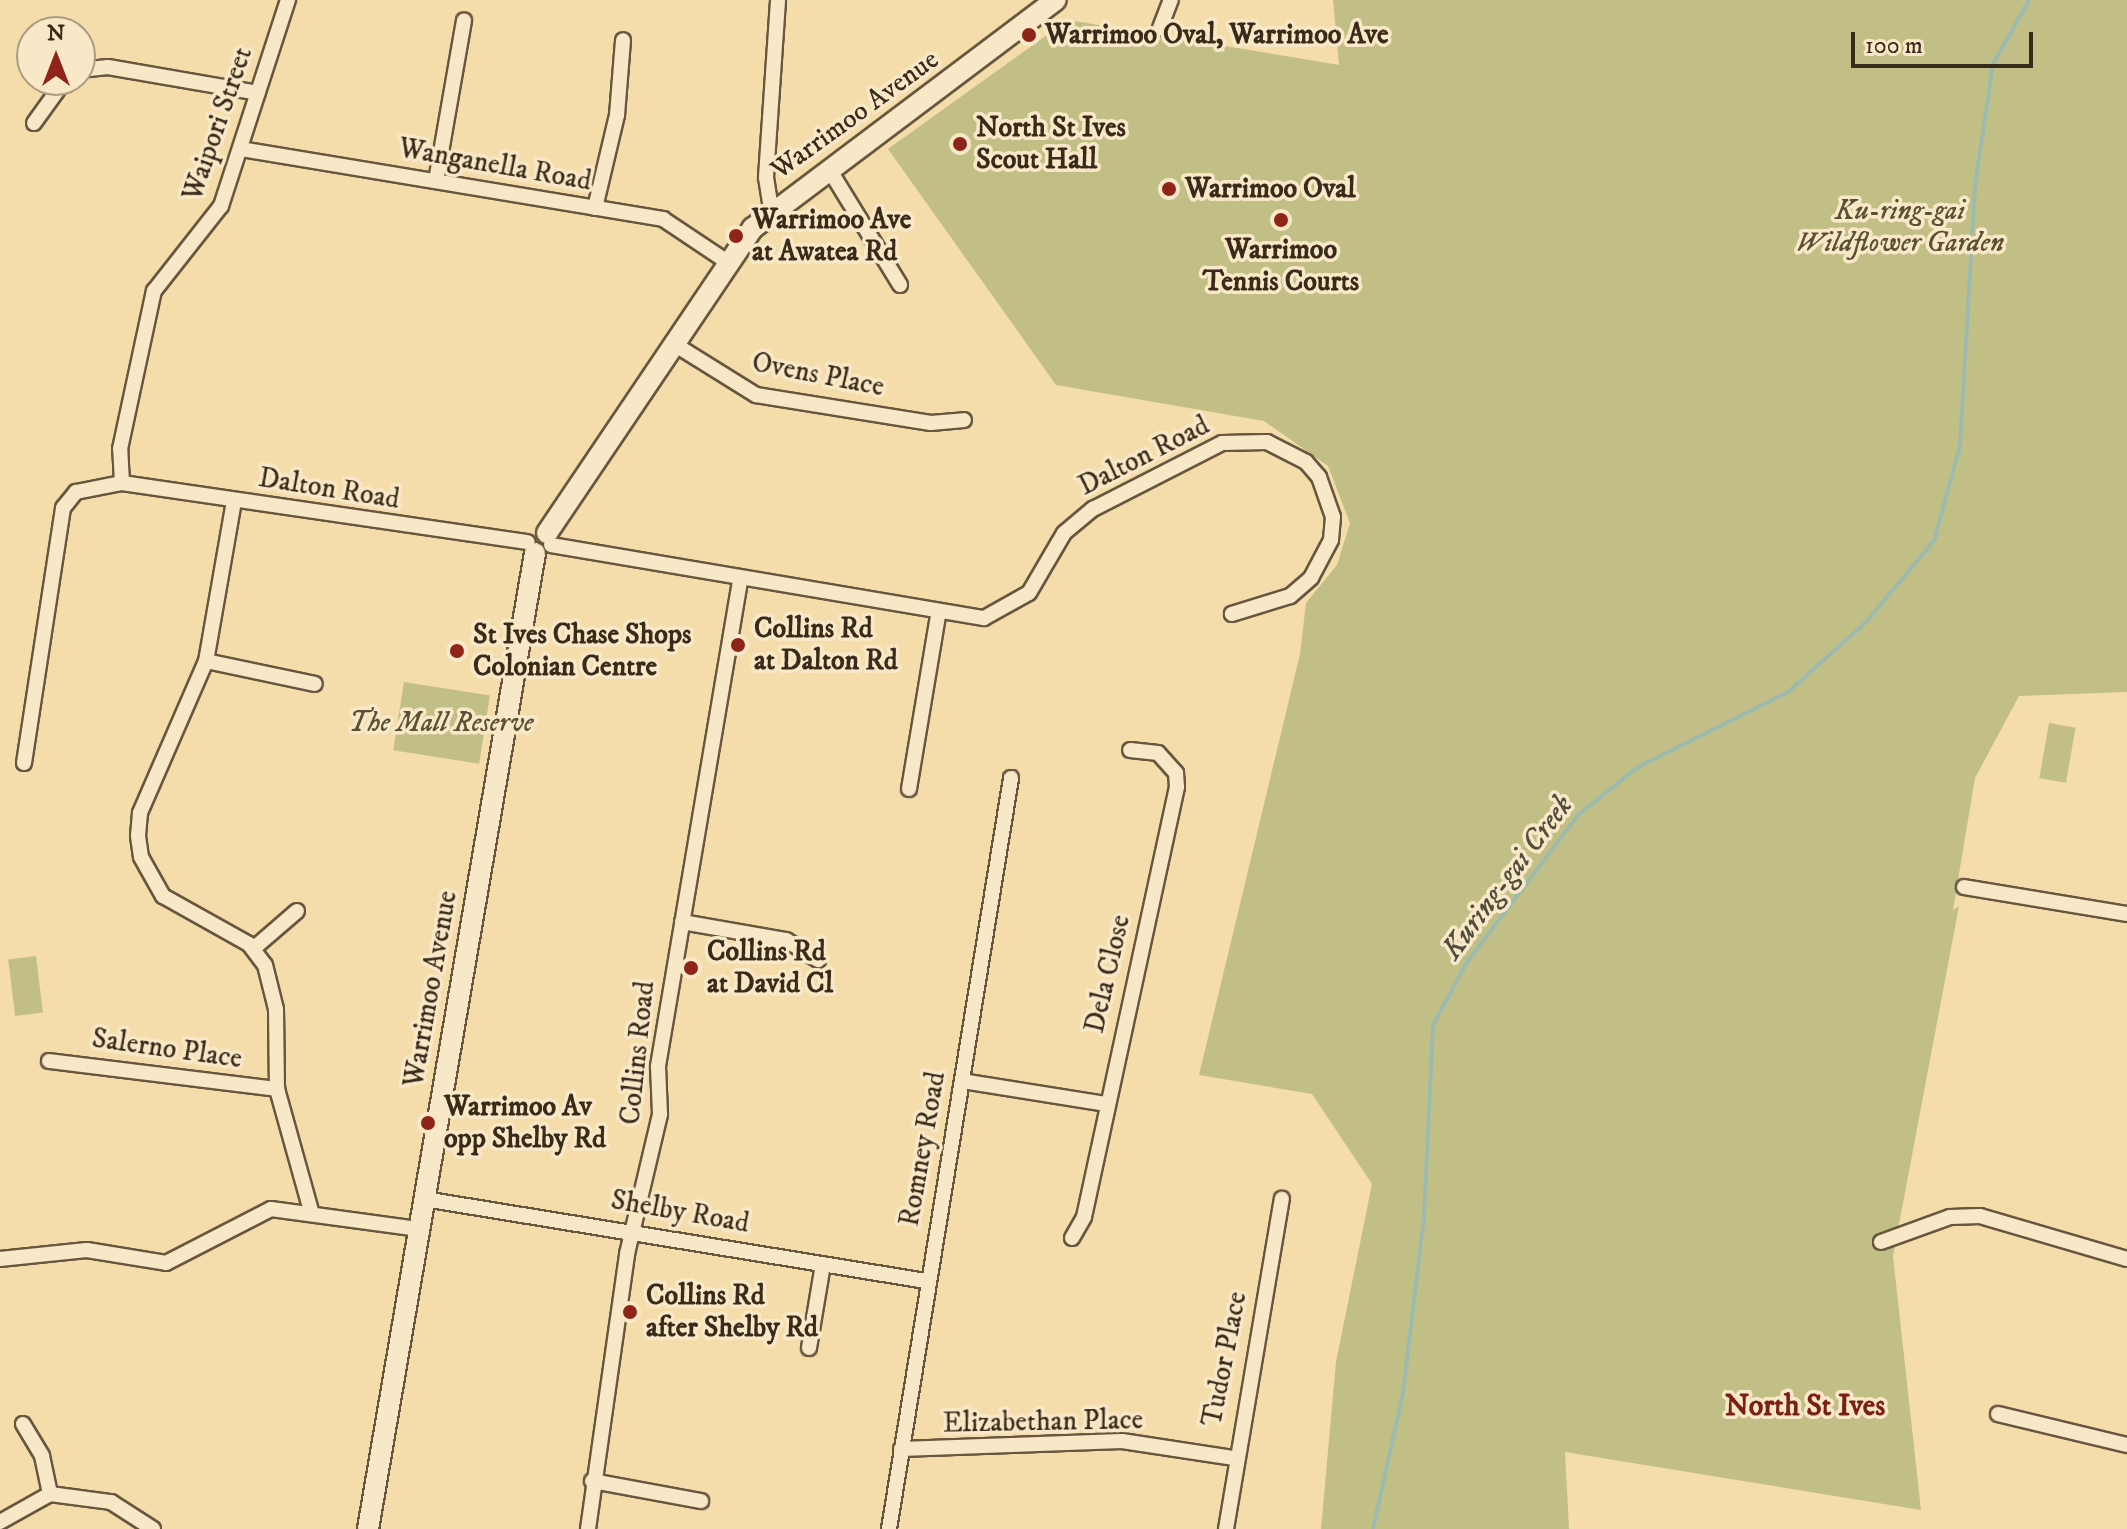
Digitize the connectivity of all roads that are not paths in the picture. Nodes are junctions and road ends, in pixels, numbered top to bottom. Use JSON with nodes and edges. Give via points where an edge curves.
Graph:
{"nodes":[{"id":1,"x":288,"y":0,"type":"edge"},
{"id":2,"x":778,"y":0,"type":"edge"},
{"id":3,"x":1056,"y":0,"type":"edge"},
{"id":4,"x":1171,"y":0,"type":"edge"},
{"id":5,"x":464,"y":20,"type":"dead end"},
{"id":6,"x":1160,"y":28,"type":"dead end"},
{"id":7,"x":623,"y":40,"type":"dead end"},
{"id":8,"x":96,"y":68,"type":"edge"},
{"id":9,"x":258,"y":93,"type":"junction"},
{"id":10,"x":53,"y":96,"type":"edge"},
{"id":11,"x":34,"y":123,"type":"dead end"},
{"id":12,"x":241,"y":149,"type":"junction"},
{"id":13,"x":829,"y":169,"type":"junction"},
{"id":14,"x":436,"y":181,"type":"junction"},
{"id":15,"x":595,"y":208,"type":"junction"},
{"id":16,"x":771,"y":209,"type":"junction"},
{"id":17,"x":729,"y":263,"type":"junction"},
{"id":18,"x":900,"y":285,"type":"dead end"},
{"id":19,"x":674,"y":344,"type":"junction"},
{"id":20,"x":964,"y":420,"type":"dead end"},
{"id":21,"x":122,"y":483,"type":"junction"},
{"id":22,"x":234,"y":501,"type":"junction"},
{"id":23,"x":540,"y":543,"type":"junction"},
{"id":24,"x":740,"y":582,"type":"junction"},
{"id":25,"x":1232,"y":614,"type":"dead end"},
{"id":26,"x":938,"y":615,"type":"junction"},
{"id":27,"x":206,"y":661,"type":"junction"},
{"id":28,"x":315,"y":684,"type":"dead end"},
{"id":29,"x":1130,"y":750,"type":"dead end"},
{"id":30,"x":24,"y":763,"type":"dead end"},
{"id":31,"x":1011,"y":778,"type":"dead end"},
{"id":32,"x":909,"y":789,"type":"dead end"},
{"id":33,"x":1964,"y":887,"type":"dead end"},
{"id":34,"x":297,"y":911,"type":"dead end"},
{"id":35,"x":2127,"y":914,"type":"edge"},
{"id":36,"x":682,"y":922,"type":"junction"},
{"id":37,"x":253,"y":949,"type":"junction"},
{"id":38,"x":818,"y":960,"type":"dead end"},
{"id":39,"x":49,"y":1061,"type":"dead end"},
{"id":40,"x":962,"y":1081,"type":"junction"},
{"id":41,"x":277,"y":1089,"type":"junction"},
{"id":42,"x":1106,"y":1104,"type":"junction"},
{"id":43,"x":424,"y":1199,"type":"junction"},
{"id":44,"x":1282,"y":1199,"type":"dead end"},
{"id":45,"x":311,"y":1211,"type":"junction"},
{"id":46,"x":418,"y":1229,"type":"junction"},
{"id":47,"x":635,"y":1230,"type":"junction"},
{"id":48,"x":1072,"y":1238,"type":"dead end"},
{"id":49,"x":1881,"y":1242,"type":"dead end"},
{"id":50,"x":0,"y":1259,"type":"edge"},
{"id":51,"x":2127,"y":1259,"type":"edge"},
{"id":52,"x":823,"y":1264,"type":"junction"},
{"id":53,"x":926,"y":1281,"type":"junction"},
{"id":54,"x":809,"y":1348,"type":"dead end"},
{"id":55,"x":1998,"y":1414,"type":"dead end"},
{"id":56,"x":23,"y":1424,"type":"dead end"},
{"id":57,"x":2127,"y":1445,"type":"edge"},
{"id":58,"x":901,"y":1449,"type":"junction"},
{"id":59,"x":1233,"y":1458,"type":"junction"},
{"id":60,"x":592,"y":1481,"type":"junction"},
{"id":61,"x":50,"y":1494,"type":"junction"},
{"id":62,"x":701,"y":1501,"type":"dead end"},
{"id":63,"x":0,"y":1522,"type":"edge"},
{"id":64,"x":153,"y":1529,"type":"edge"},
{"id":65,"x":368,"y":1529,"type":"edge"},
{"id":66,"x":588,"y":1529,"type":"edge"},
{"id":67,"x":889,"y":1529,"type":"edge"},
{"id":68,"x":1226,"y":1529,"type":"edge"}],
"edges":[{"from":1,"to":9,"type":"street","name":"Waipori Street"},
{"from":2,"to":16,"type":"street","via":[[766,177]]},
{"from":3,"to":13,"type":"street","name":"Warrimoo Avenue"},
{"from":4,"to":6,"type":"street"},
{"from":5,"to":14,"type":"street"},
{"from":7,"to":15,"type":"street","via":[[617,115]]},
{"from":8,"to":9,"type":"street"},
{"from":9,"to":12,"type":"street","name":"Waipori Street"},
{"from":10,"to":11,"type":"street"},
{"from":12,"to":14,"type":"street","name":"Wanganella Road"},
{"from":12,"to":21,"type":"street","name":"Waipori Street","via":[[210,224],[154,291],[120,449]]},
{"from":13,"to":16,"type":"street","name":"Warrimoo Avenue"},
{"from":13,"to":18,"type":"street"},
{"from":14,"to":15,"type":"street","name":"Wanganella Road"},
{"from":15,"to":17,"type":"street","name":"Wanganella Road","via":[[663,219]]},
{"from":16,"to":17,"type":"street","name":"Warrimoo Avenue"},
{"from":17,"to":19,"type":"street","name":"Warrimoo Avenue"},
{"from":19,"to":20,"type":"street","name":"Ovens Place","via":[[756,395],[931,423]]},
{"from":19,"to":23,"type":"street","name":"Warrimoo Avenue"},
{"from":21,"to":22,"type":"street","name":"Dalton Road"},
{"from":21,"to":30,"type":"street","via":[[76,492],[63,508]]},
{"from":22,"to":23,"type":"street","name":"Dalton Road"},
{"from":22,"to":27,"type":"street"},
{"from":23,"to":24,"type":"street","name":"Dalton Road"},
{"from":23,"to":43,"type":"street","name":"Warrimoo Avenue"},
{"from":24,"to":26,"type":"street","name":"Dalton Road"},
{"from":24,"to":36,"type":"street","name":"Collins Road"},
{"from":25,"to":26,"type":"street","name":"Dalton Road","via":[[1290,596],[1311,578],[1331,540],[1333,517],[1319,477],[1290,451],[1267,442],[1222,443],[1077,519],[1013,608],[984,618]]},
{"from":26,"to":32,"type":"street"},
{"from":27,"to":28,"type":"street"},
{"from":27,"to":37,"type":"street","via":[[140,813],[141,857],[163,896]]},
{"from":29,"to":42,"type":"street","name":"Dela Close","via":[[1158,753],[1176,773],[1177,787]]},
{"from":31,"to":40,"type":"street","name":"Romney Road"},
{"from":33,"to":35,"type":"street"},
{"from":34,"to":37,"type":"street"},
{"from":36,"to":38,"type":"street","via":[[786,940]]},
{"from":36,"to":47,"type":"street","name":"Collins Road","via":[[658,1066],[660,1114]]},
{"from":37,"to":41,"type":"street","via":[[273,986]]},
{"from":39,"to":41,"type":"street","name":"Salerno Place"},
{"from":40,"to":42,"type":"street"},
{"from":40,"to":53,"type":"street","name":"Romney Road"},
{"from":41,"to":45,"type":"street"},
{"from":42,"to":48,"type":"street","name":"Dela Close","via":[[1084,1217]]},
{"from":43,"to":46,"type":"street","name":"Warrimoo Avenue"},
{"from":43,"to":47,"type":"street","name":"Shelby Road"},
{"from":44,"to":59,"type":"street","name":"Tudor Place"},
{"from":45,"to":46,"type":"street"},
{"from":45,"to":50,"type":"street","via":[[271,1209],[166,1263],[87,1250]]},
{"from":46,"to":65,"type":"street","name":"Warrimoo Avenue"},
{"from":47,"to":52,"type":"street","name":"Shelby Road"},
{"from":47,"to":60,"type":"street","name":"Collins Road"},
{"from":49,"to":51,"type":"street","via":[[1950,1217],[1980,1216]]},
{"from":52,"to":53,"type":"street","name":"Shelby Road"},
{"from":52,"to":54,"type":"street"},
{"from":53,"to":58,"type":"street","name":"Romney Road"},
{"from":55,"to":57,"type":"street"},
{"from":56,"to":61,"type":"street","via":[[42,1456]]},
{"from":58,"to":59,"type":"street","name":"Elizabethan Place","via":[[1122,1441]]},
{"from":58,"to":67,"type":"street","name":"Romney Road"},
{"from":59,"to":68,"type":"street","name":"Tudor Place"},
{"from":60,"to":62,"type":"street"},
{"from":60,"to":66,"type":"street","name":"Collins Road"},
{"from":61,"to":63,"type":"street"},
{"from":61,"to":64,"type":"street","via":[[111,1502]]}]}
